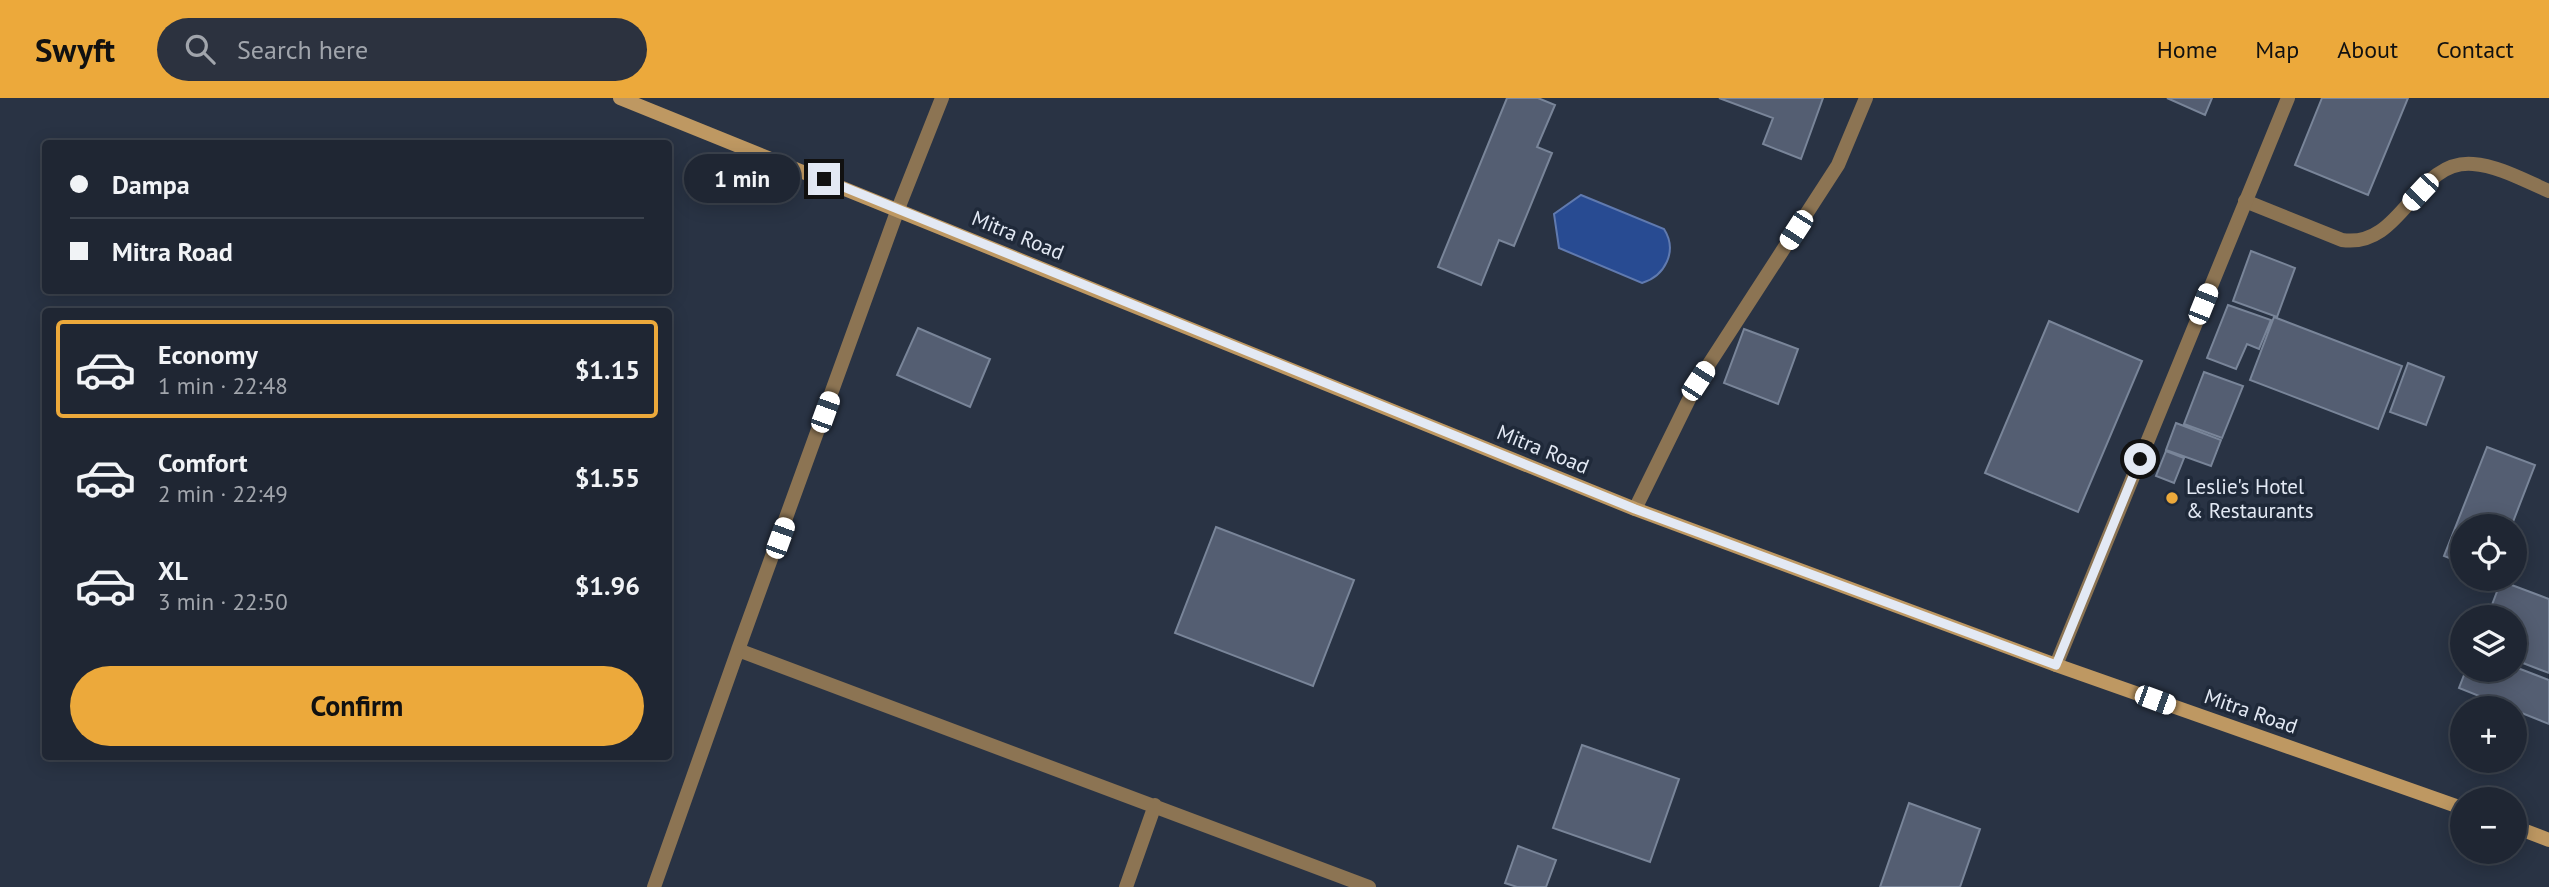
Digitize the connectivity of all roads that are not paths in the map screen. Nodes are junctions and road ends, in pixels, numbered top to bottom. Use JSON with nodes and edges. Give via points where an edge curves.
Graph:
{"nodes":[{"id":1,"x":620,"y":98,"type":"edge"},
{"id":2,"x":942,"y":98,"type":"edge"},
{"id":3,"x":1866,"y":98,"type":"edge"},
{"id":4,"x":2288,"y":98,"type":"edge"},
{"id":5,"x":655,"y":104,"type":"edge"},
{"id":6,"x":2549,"y":191,"type":"edge"},
{"id":7,"x":2245,"y":201,"type":"junction"},
{"id":8,"x":898,"y":209,"type":"junction"},
{"id":9,"x":1635,"y":509,"type":"junction"},
{"id":10,"x":738,"y":650,"type":"junction"},
{"id":11,"x":2056,"y":665,"type":"junction"},
{"id":12,"x":2450,"y":804,"type":"edge"},
{"id":13,"x":1155,"y":806,"type":"junction"},
{"id":14,"x":2527,"y":832,"type":"edge"},
{"id":15,"x":2549,"y":840,"type":"edge"},
{"id":16,"x":654,"y":887,"type":"edge"},
{"id":17,"x":1126,"y":887,"type":"edge"},
{"id":18,"x":1369,"y":887,"type":"edge"}],
"edges":[{"from":1,"to":5,"type":"street","name":"Mitra Road"},
{"from":2,"to":8,"type":"street"},
{"from":3,"to":9,"type":"street","via":[[1838,165],[1698,381]]},
{"from":4,"to":7,"type":"street"},
{"from":5,"to":8,"type":"street","name":"Mitra Road"},
{"from":6,"to":7,"type":"street","via":[[2488,166],[2455,165],[2438,173],[2384,230],[2357,242]]},
{"from":7,"to":11,"type":"street"},
{"from":8,"to":9,"type":"street","name":"Mitra Road"},
{"from":8,"to":10,"type":"street"},
{"from":9,"to":11,"type":"street","name":"Mitra Road"},
{"from":10,"to":13,"type":"street"},
{"from":10,"to":16,"type":"street"},
{"from":11,"to":12,"type":"street","name":"Mitra Road"},
{"from":13,"to":17,"type":"street"},
{"from":13,"to":18,"type":"street"},
{"from":14,"to":15,"type":"street"}]}
